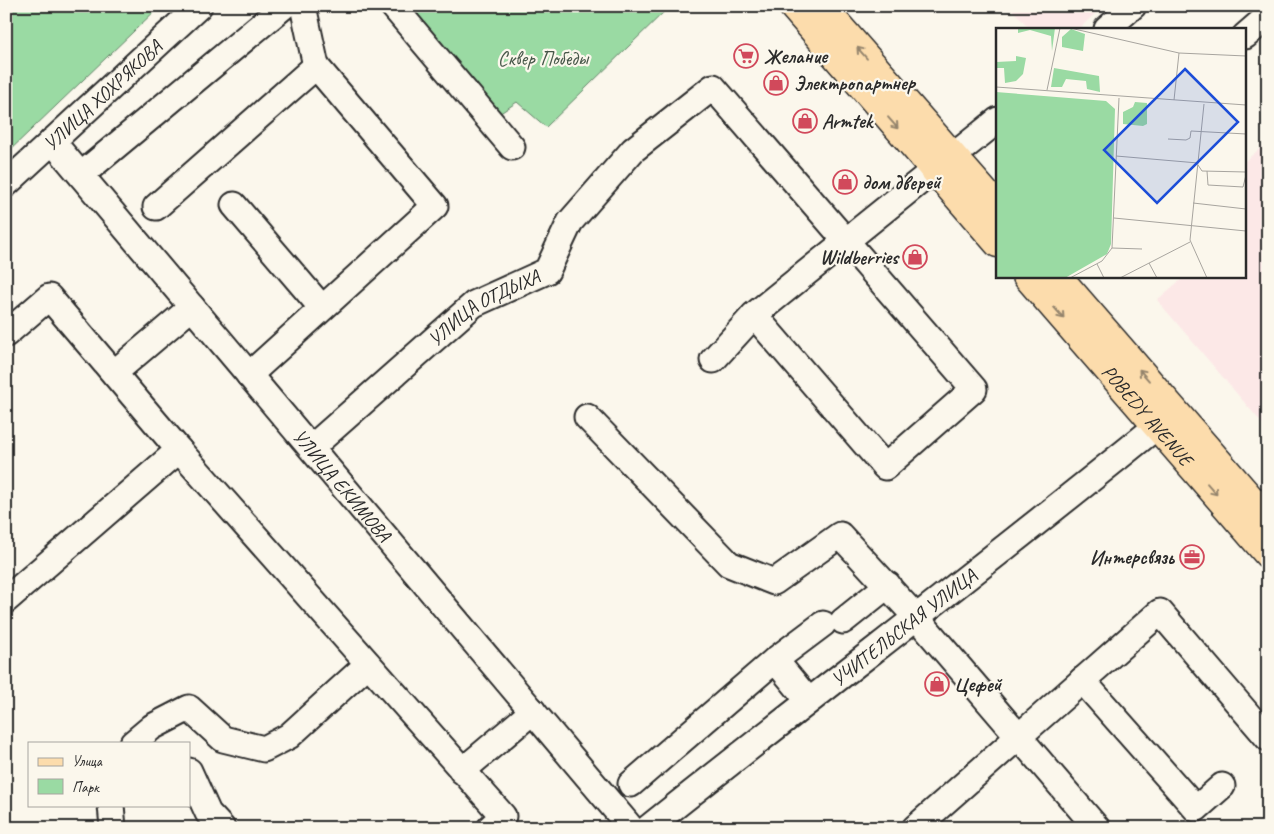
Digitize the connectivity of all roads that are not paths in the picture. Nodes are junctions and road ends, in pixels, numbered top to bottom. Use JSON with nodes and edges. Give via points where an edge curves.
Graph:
{"nodes":[{"id":1,"x":199,"y":6,"type":"edge"},
{"id":2,"x":284,"y":6,"type":"edge"},
{"id":3,"x":303,"y":6,"type":"edge"},
{"id":4,"x":393,"y":6,"type":"edge"},
{"id":5,"x":793,"y":6,"type":"edge"},
{"id":6,"x":821,"y":6,"type":"edge"},
{"id":7,"x":1133,"y":6,"type":"edge"},
{"id":8,"x":1268,"y":16,"type":"edge"},
{"id":9,"x":1108,"y":28,"type":"edge"},
{"id":10,"x":1246,"y":35,"type":"edge"},
{"id":11,"x":316,"y":66,"type":"junction"},
{"id":12,"x":996,"y":122,"type":"edge"},
{"id":13,"x":52,"y":141,"type":"junction"},
{"id":14,"x":512,"y":147,"type":"dead end"},
{"id":15,"x":943,"y":163,"type":"junction"},
{"id":16,"x":81,"y":175,"type":"junction"},
{"id":17,"x":6,"y":184,"type":"edge"},
{"id":18,"x":234,"y":205,"type":"dead end"},
{"id":19,"x":996,"y":206,"type":"edge"},
{"id":20,"x":156,"y":207,"type":"dead end"},
{"id":21,"x":846,"y":240,"type":"junction"},
{"id":22,"x":996,"y":240,"type":"edge"},
{"id":23,"x":1028,"y":278,"type":"edge"},
{"id":24,"x":1059,"y":278,"type":"edge"},
{"id":25,"x":192,"y":307,"type":"junction"},
{"id":26,"x":322,"y":308,"type":"junction"},
{"id":27,"x":754,"y":315,"type":"junction"},
{"id":28,"x":6,"y":334,"type":"edge"},
{"id":29,"x":713,"y":360,"type":"dead end"},
{"id":30,"x":114,"y":373,"type":"junction"},
{"id":31,"x":249,"y":375,"type":"junction"},
{"id":32,"x":587,"y":417,"type":"dead end"},
{"id":33,"x":1166,"y":419,"type":"junction"},
{"id":34,"x":311,"y":448,"type":"junction"},
{"id":35,"x":179,"y":450,"type":"junction"},
{"id":36,"x":1268,"y":518,"type":"edge"},
{"id":37,"x":1268,"y":554,"type":"edge"},
{"id":38,"x":888,"y":586,"type":"junction"},
{"id":39,"x":6,"y":600,"type":"edge"},
{"id":40,"x":917,"y":618,"type":"junction"},
{"id":41,"x":775,"y":660,"type":"junction"},
{"id":42,"x":368,"y":664,"type":"junction"},
{"id":43,"x":1082,"y":680,"type":"junction"},
{"id":44,"x":808,"y":700,"type":"junction"},
{"id":45,"x":533,"y":711,"type":"junction"},
{"id":46,"x":160,"y":735,"type":"edge"},
{"id":47,"x":1017,"y":738,"type":"junction"},
{"id":48,"x":1268,"y":738,"type":"edge"},
{"id":49,"x":137,"y":742,"type":"edge"},
{"id":50,"x":462,"y":771,"type":"junction"},
{"id":51,"x":190,"y":773,"type":"edge"},
{"id":52,"x":632,"y":784,"type":"dead end"},
{"id":53,"x":1222,"y":786,"type":"dead end"},
{"id":54,"x":111,"y":806,"type":"edge"},
{"id":55,"x":113,"y":828,"type":"edge"},
{"id":56,"x":222,"y":828,"type":"edge"},
{"id":57,"x":490,"y":828,"type":"edge"},
{"id":58,"x":632,"y":828,"type":"edge"},
{"id":59,"x":648,"y":828,"type":"edge"},
{"id":60,"x":915,"y":828,"type":"edge"},
{"id":61,"x":1097,"y":828,"type":"edge"}],
"edges":[{"from":1,"to":13,"type":"street","name":"УЛИЦА ХОХРЯКОВА"},
{"from":2,"to":16,"type":"street"},
{"from":3,"to":11,"type":"street"},
{"from":4,"to":14,"type":"street"},
{"from":5,"to":15,"type":"main road","one_way":true},
{"from":15,"to":6,"type":"main road","one_way":true},
{"from":7,"to":9,"type":"street"},
{"from":8,"to":10,"type":"street"},
{"from":11,"to":20,"type":"street"},
{"from":11,"to":26,"type":"street","via":[[435,206]]},
{"from":12,"to":15,"type":"street"},
{"from":13,"to":16,"type":"street","name":"УЛИЦА ЕКИМОВА"},
{"from":13,"to":17,"type":"street","name":"УЛИЦА ХОХРЯКОВА"},
{"from":15,"to":19,"type":"main road"},
{"from":15,"to":21,"type":"street"},
{"from":15,"to":22,"type":"main road"},
{"from":16,"to":25,"type":"street","name":"УЛИЦА ЕКИМОВА"},
{"from":18,"to":26,"type":"street"},
{"from":21,"to":27,"type":"street"},
{"from":21,"to":27,"type":"street","via":[[974,389],[885,466]]},
{"from":21,"to":34,"type":"street","name":"УЛИЦА ОТДЫХА","via":[[713,87],[633,150],[570,222],[548,271],[474,304]]},
{"from":23,"to":33,"type":"main road","name":"POBEDY AVENUE","one_way":true},
{"from":33,"to":24,"type":"main road","name":"POBEDY AVENUE","one_way":true},
{"from":25,"to":30,"type":"street"},
{"from":25,"to":31,"type":"street","name":"УЛИЦА ЕКИМОВА"},
{"from":26,"to":31,"type":"street"},
{"from":27,"to":29,"type":"street"},
{"from":28,"to":30,"type":"street","via":[[49,297]]},
{"from":30,"to":35,"type":"street"},
{"from":31,"to":34,"type":"street","name":"УЛИЦА ЕКИМОВА"},
{"from":32,"to":38,"type":"street","via":[[729,564],[774,582],[840,535]]},
{"from":33,"to":36,"type":"main road","name":"POBEDY AVENUE"},
{"from":33,"to":37,"type":"main road","name":"POBEDY AVENUE","one_way":true},
{"from":33,"to":40,"type":"street","name":"УЧИТЕЛЬСКАЯ УЛИЦА"},
{"from":34,"to":45,"type":"street","name":"УЛИЦА ЕКИМОВА"},
{"from":35,"to":39,"type":"street"},
{"from":35,"to":42,"type":"street"},
{"from":38,"to":40,"type":"street"},
{"from":38,"to":41,"type":"street"},
{"from":40,"to":44,"type":"street","name":"УЧИТЕЛЬСКАЯ УЛИЦА"},
{"from":40,"to":47,"type":"street"},
{"from":41,"to":44,"type":"street"},
{"from":41,"to":52,"type":"street"},
{"from":42,"to":46,"type":"street","via":[[289,736],[264,749],[223,739],[189,708]]},
{"from":42,"to":50,"type":"street"},
{"from":43,"to":47,"type":"street"},
{"from":43,"to":48,"type":"street","via":[[1160,612]]},
{"from":43,"to":53,"type":"street","via":[[1196,809]]},
{"from":44,"to":59,"type":"street","name":"УЧИТЕЛЬСКАЯ УЛИЦА"},
{"from":45,"to":50,"type":"street"},
{"from":45,"to":58,"type":"street","name":"УЛИЦА ЕКИМОВА"},
{"from":46,"to":49,"type":"street"},
{"from":47,"to":60,"type":"street"},
{"from":47,"to":61,"type":"street"},
{"from":50,"to":57,"type":"street","via":[[502,816]]},
{"from":51,"to":56,"type":"street","via":[[208,813]]},
{"from":54,"to":55,"type":"street"}]}
